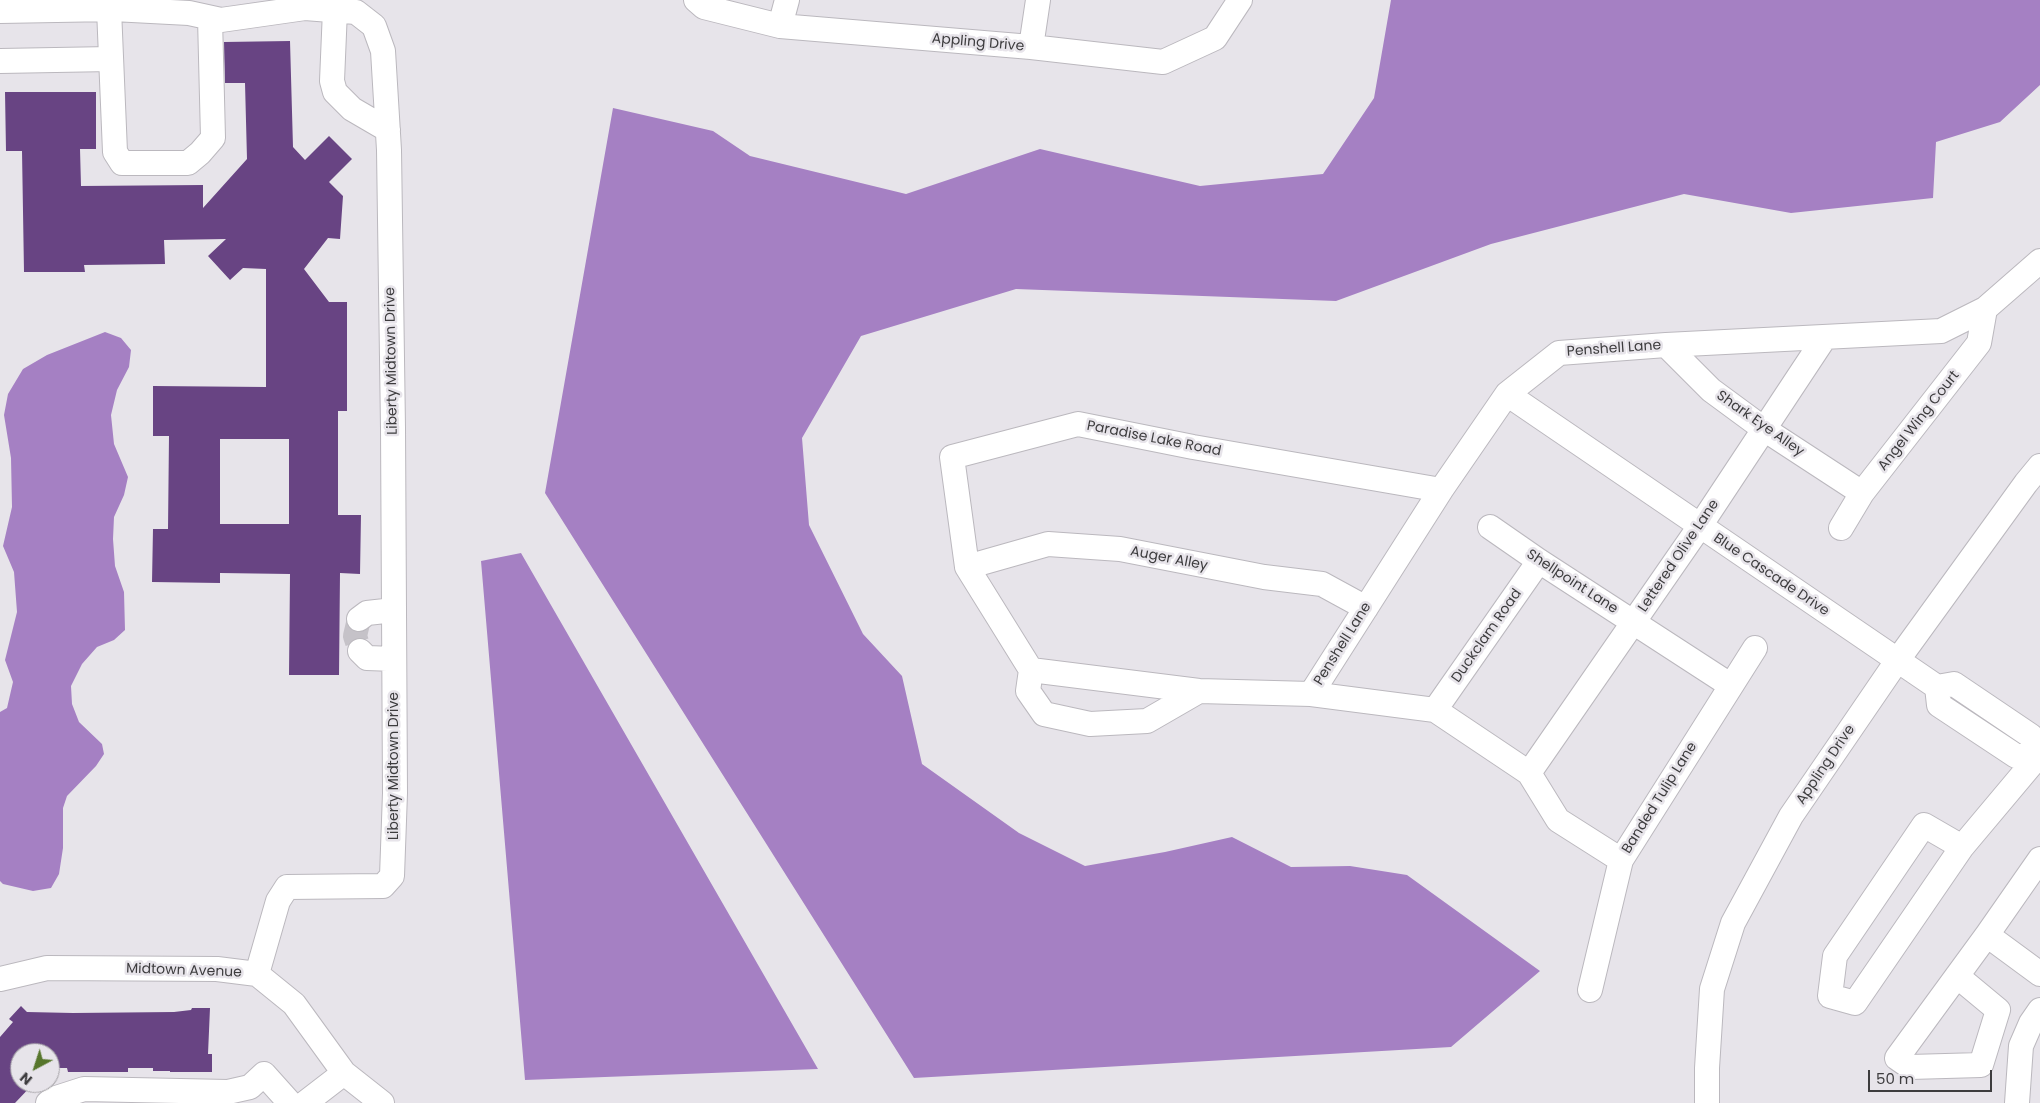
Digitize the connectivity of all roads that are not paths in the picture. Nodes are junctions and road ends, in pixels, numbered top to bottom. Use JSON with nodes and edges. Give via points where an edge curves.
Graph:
{"nodes":[{"id":1,"x":696,"y":0,"type":"edge"},
{"id":2,"x":787,"y":0,"type":"edge"},
{"id":3,"x":1038,"y":0,"type":"edge"},
{"id":4,"x":1240,"y":0,"type":"edge"},
{"id":5,"x":161,"y":6,"type":"edge"},
{"id":6,"x":109,"y":9,"type":"junction"},
{"id":7,"x":335,"y":10,"type":"junction"},
{"id":8,"x":0,"y":11,"type":"edge"},
{"id":9,"x":210,"y":18,"type":"junction"},
{"id":10,"x":780,"y":26,"type":"junction"},
{"id":11,"x":1030,"y":47,"type":"junction"},
{"id":12,"x":111,"y":59,"type":"junction"},
{"id":13,"x":0,"y":60,"type":"edge"},
{"id":14,"x":388,"y":130,"type":"junction"},
{"id":15,"x":2040,"y":262,"type":"edge"},
{"id":16,"x":1985,"y":310,"type":"junction"},
{"id":17,"x":1825,"y":337,"type":"junction"},
{"id":18,"x":1666,"y":345,"type":"junction"},
{"id":19,"x":1507,"y":394,"type":"junction"},
{"id":20,"x":1764,"y":429,"type":"junction"},
{"id":21,"x":2040,"y":466,"type":"edge"},
{"id":22,"x":1441,"y":490,"type":"junction"},
{"id":23,"x":1862,"y":493,"type":"junction"},
{"id":24,"x":1700,"y":526,"type":"junction"},
{"id":25,"x":1490,"y":527,"type":"dead end"},
{"id":26,"x":1841,"y":528,"type":"dead end"},
{"id":27,"x":1539,"y":561,"type":"junction"},
{"id":28,"x":968,"y":567,"type":"junction"},
{"id":29,"x":1366,"y":608,"type":"junction"},
{"id":30,"x":394,"y":610,"type":"junction"},
{"id":31,"x":359,"y":619,"type":"dead end"},
{"id":32,"x":1634,"y":622,"type":"junction"},
{"id":33,"x":1755,"y":648,"type":"dead end"},
{"id":34,"x":360,"y":651,"type":"dead end"},
{"id":35,"x":394,"y":659,"type":"junction"},
{"id":36,"x":1897,"y":661,"type":"junction"},
{"id":37,"x":1031,"y":670,"type":"junction"},
{"id":38,"x":1730,"y":686,"type":"junction"},
{"id":39,"x":1200,"y":691,"type":"junction"},
{"id":40,"x":1311,"y":694,"type":"junction"},
{"id":41,"x":1435,"y":710,"type":"junction"},
{"id":42,"x":2040,"y":755,"type":"edge"},
{"id":43,"x":1529,"y":773,"type":"junction"},
{"id":44,"x":1962,"y":847,"type":"junction"},
{"id":45,"x":2040,"y":859,"type":"edge"},
{"id":46,"x":1622,"y":860,"type":"junction"},
{"id":47,"x":1987,"y":935,"type":"junction"},
{"id":48,"x":257,"y":974,"type":"junction"},
{"id":49,"x":2040,"y":974,"type":"edge"},
{"id":50,"x":1957,"y":976,"type":"junction"},
{"id":51,"x":0,"y":979,"type":"edge"},
{"id":52,"x":1590,"y":990,"type":"dead end"},
{"id":53,"x":2040,"y":1010,"type":"edge"},
{"id":54,"x":339,"y":1064,"type":"junction"},
{"id":55,"x":48,"y":1103,"type":"edge"},
{"id":56,"x":290,"y":1103,"type":"edge"},
{"id":57,"x":305,"y":1103,"type":"edge"},
{"id":58,"x":361,"y":1103,"type":"edge"},
{"id":59,"x":382,"y":1103,"type":"edge"},
{"id":60,"x":1707,"y":1103,"type":"edge"},
{"id":61,"x":2017,"y":1103,"type":"edge"}],
"edges":[{"from":1,"to":10,"type":"street","name":"Appling Drive","via":[[704,7]]},
{"from":2,"to":10,"type":"street"},
{"from":3,"to":11,"type":"street"},
{"from":4,"to":11,"type":"street","name":"Appling Drive","via":[[1214,38],[1163,62]]},
{"from":5,"to":6,"type":"street","name":"Liberty Midtown Drive"},
{"from":5,"to":9,"type":"street","name":"Liberty Midtown Drive"},
{"from":6,"to":8,"type":"street","name":"Liberty Midtown Drive"},
{"from":6,"to":12,"type":"street"},
{"from":7,"to":9,"type":"street","name":"Liberty Midtown Drive","via":[[306,8],[221,20]]},
{"from":7,"to":14,"type":"street","via":[[332,81],[335,92],[352,109]]},
{"from":7,"to":14,"type":"street","name":"Liberty Midtown Drive","via":[[356,12],[374,26],[383,51]]},
{"from":9,"to":12,"type":"street","via":[[213,138],[188,164],[122,163],[115,152]]},
{"from":10,"to":11,"type":"street","name":"Appling Drive"},
{"from":12,"to":13,"type":"street"},
{"from":14,"to":30,"type":"street","name":"Liberty Midtown Drive"},
{"from":15,"to":16,"type":"street","name":"Penshell Lane"},
{"from":16,"to":17,"type":"street","name":"Penshell Lane","via":[[1941,331]]},
{"from":16,"to":23,"type":"street","name":"Angel Wing Court","via":[[1979,343]]},
{"from":17,"to":18,"type":"street","name":"Penshell Lane"},
{"from":17,"to":20,"type":"street","name":"Lettered Olive Lane"},
{"from":18,"to":19,"type":"street","name":"Penshell Lane","via":[[1559,353]]},
{"from":18,"to":20,"type":"street","name":"Shark Eye Alley","via":[[1711,390]]},
{"from":19,"to":22,"type":"street","name":"Penshell Lane"},
{"from":19,"to":24,"type":"street","name":"Blue Cascade Drive"},
{"from":20,"to":23,"type":"street","name":"Shark Eye Alley"},
{"from":20,"to":24,"type":"street","name":"Lettered Olive Lane"},
{"from":21,"to":36,"type":"street","name":"Appling Drive"},
{"from":22,"to":28,"type":"street","name":"Paradise Lake Road","via":[[1078,424],[952,457]]},
{"from":22,"to":29,"type":"street","name":"Penshell Lane"},
{"from":23,"to":26,"type":"street","name":"Angel Wing Court"},
{"from":24,"to":32,"type":"street","name":"Lettered Olive Lane"},
{"from":24,"to":36,"type":"street","name":"Blue Cascade Drive"},
{"from":25,"to":27,"type":"street","name":"Shellpoint Lane"},
{"from":27,"to":32,"type":"street","name":"Shellpoint Lane"},
{"from":27,"to":41,"type":"street","name":"Duckclam Road"},
{"from":28,"to":29,"type":"street","name":"Auger Alley","via":[[1048,544],[1120,549],[1264,577],[1322,584]]},
{"from":28,"to":37,"type":"street","name":"Paradise Lake Road"},
{"from":29,"to":40,"type":"street","name":"Penshell Lane"},
{"from":30,"to":31,"type":"street","via":[[367,613]]},
{"from":30,"to":35,"type":"street","name":"Liberty Midtown Drive"},
{"from":32,"to":38,"type":"street","name":"Shellpoint Lane"},
{"from":32,"to":43,"type":"street","name":"Lettered Olive Lane"},
{"from":33,"to":38,"type":"street","name":"Banded Tulip Lane"},
{"from":34,"to":35,"type":"street","via":[[367,658]]},
{"from":35,"to":48,"type":"street","name":"Liberty Midtown Drive","via":[[392,876],[383,886],[287,887],[278,901]]},
{"from":36,"to":42,"type":"street","name":"Blue Cascade Drive","via":[[1937,687],[1939,705],[2016,756]]},
{"from":36,"to":60,"type":"street","name":"Appling Drive","via":[[1791,816],[1732,924],[1712,989]]},
{"from":37,"to":39,"type":"street"},
{"from":37,"to":39,"type":"street","via":[[1028,691],[1044,714],[1090,724],[1147,721]]},
{"from":38,"to":46,"type":"street","name":"Banded Tulip Lane"},
{"from":39,"to":40,"type":"street"},
{"from":40,"to":41,"type":"street"},
{"from":41,"to":43,"type":"street"},
{"from":42,"to":44,"type":"street"},
{"from":43,"to":46,"type":"street","via":[[1558,820]]},
{"from":44,"to":44,"type":"street","via":[[1856,1003],[1830,996],[1835,956],[1924,825]]},
{"from":45,"to":47,"type":"street"},
{"from":46,"to":52,"type":"street","name":"Banded Tulip Lane"},
{"from":47,"to":49,"type":"street"},
{"from":47,"to":50,"type":"street"},
{"from":48,"to":51,"type":"street","name":"Midtown Avenue","via":[[217,969],[47,968]]},
{"from":48,"to":54,"type":"street","name":"Midtown Avenue","via":[[294,1004]]},
{"from":50,"to":50,"type":"street","via":[[1897,1058],[1910,1067],[1981,1066],[1998,1010]]},
{"from":53,"to":61,"type":"street","via":[[2030,1023],[2021,1046]]},
{"from":54,"to":57,"type":"street"},
{"from":54,"to":58,"type":"street","via":[[350,1093]]},
{"from":54,"to":59,"type":"street"},
{"from":55,"to":56,"type":"street","via":[[84,1089],[228,1092],[250,1088],[264,1074]]}]}
